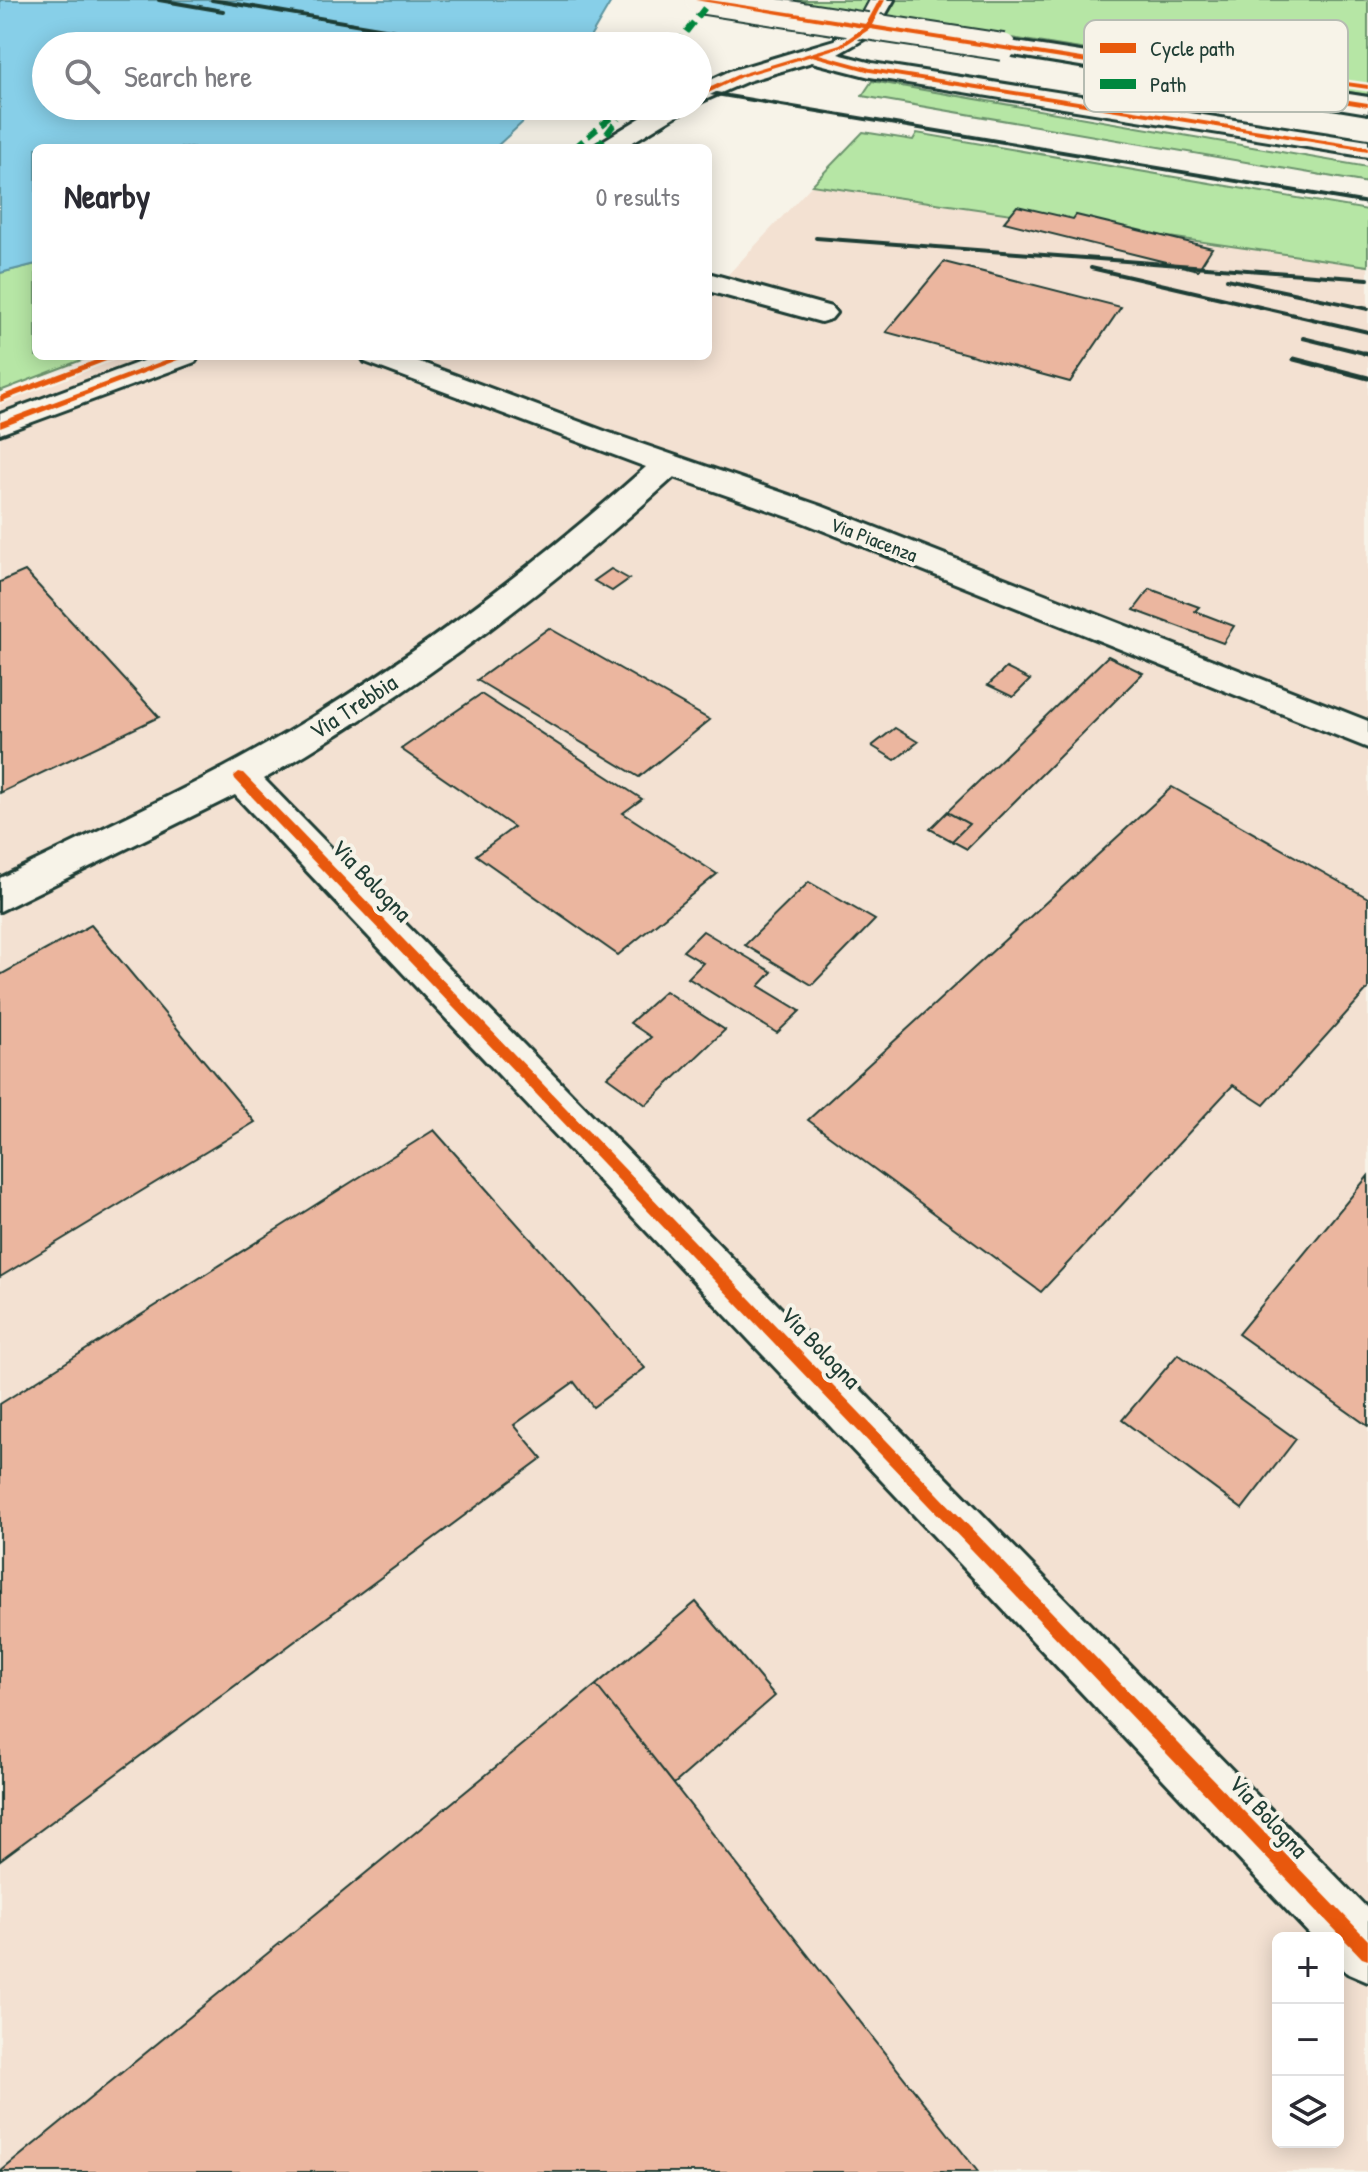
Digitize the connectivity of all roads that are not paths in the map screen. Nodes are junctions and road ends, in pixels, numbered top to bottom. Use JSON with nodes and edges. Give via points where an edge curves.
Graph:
{"nodes":[{"id":1,"x":698,"y":0,"type":"edge"},
{"id":2,"x":882,"y":0,"type":"edge"},
{"id":3,"x":815,"y":55,"type":"junction"},
{"id":4,"x":1084,"y":60,"type":"edge"},
{"id":5,"x":712,"y":89,"type":"edge"},
{"id":6,"x":1348,"y":102,"type":"edge"},
{"id":7,"x":1084,"y":104,"type":"edge"},
{"id":8,"x":1368,"y":105,"type":"edge"},
{"id":9,"x":1135,"y":112,"type":"edge"},
{"id":10,"x":654,"y":120,"type":"edge"},
{"id":11,"x":611,"y":144,"type":"edge"},
{"id":12,"x":1368,"y":149,"type":"edge"},
{"id":13,"x":712,"y":283,"type":"edge"},
{"id":14,"x":821,"y":313,"type":"dead end"},
{"id":15,"x":173,"y":360,"type":"edge"},
{"id":16,"x":383,"y":360,"type":"edge"},
{"id":17,"x":0,"y":425,"type":"edge"},
{"id":18,"x":670,"y":463,"type":"junction"},
{"id":19,"x":1368,"y":735,"type":"edge"},
{"id":20,"x":239,"y":776,"type":"junction"},
{"id":21,"x":0,"y":896,"type":"edge"},
{"id":22,"x":1368,"y":1952,"type":"edge"}],
"edges":[{"from":1,"to":4,"type":"street","bridge":true},
{"from":2,"to":3,"type":"street","via":[[867,28]]},
{"from":3,"to":5,"type":"street"},
{"from":3,"to":7,"type":"street","via":[[870,70]]},
{"from":6,"to":8,"type":"street","bridge":true},
{"from":9,"to":12,"type":"street"},
{"from":10,"to":11,"type":"street"},
{"from":13,"to":14,"type":"street"},
{"from":15,"to":17,"type":"street"},
{"from":16,"to":18,"type":"street","name":"Via Piacenza"},
{"from":18,"to":19,"type":"street","name":"Via Piacenza"},
{"from":18,"to":20,"type":"street","name":"Via Trebbia","via":[[490,616],[351,710]]},
{"from":20,"to":21,"type":"street","name":"Via Trebbia"},
{"from":20,"to":22,"type":"street","name":"Via Bologna"}]}
